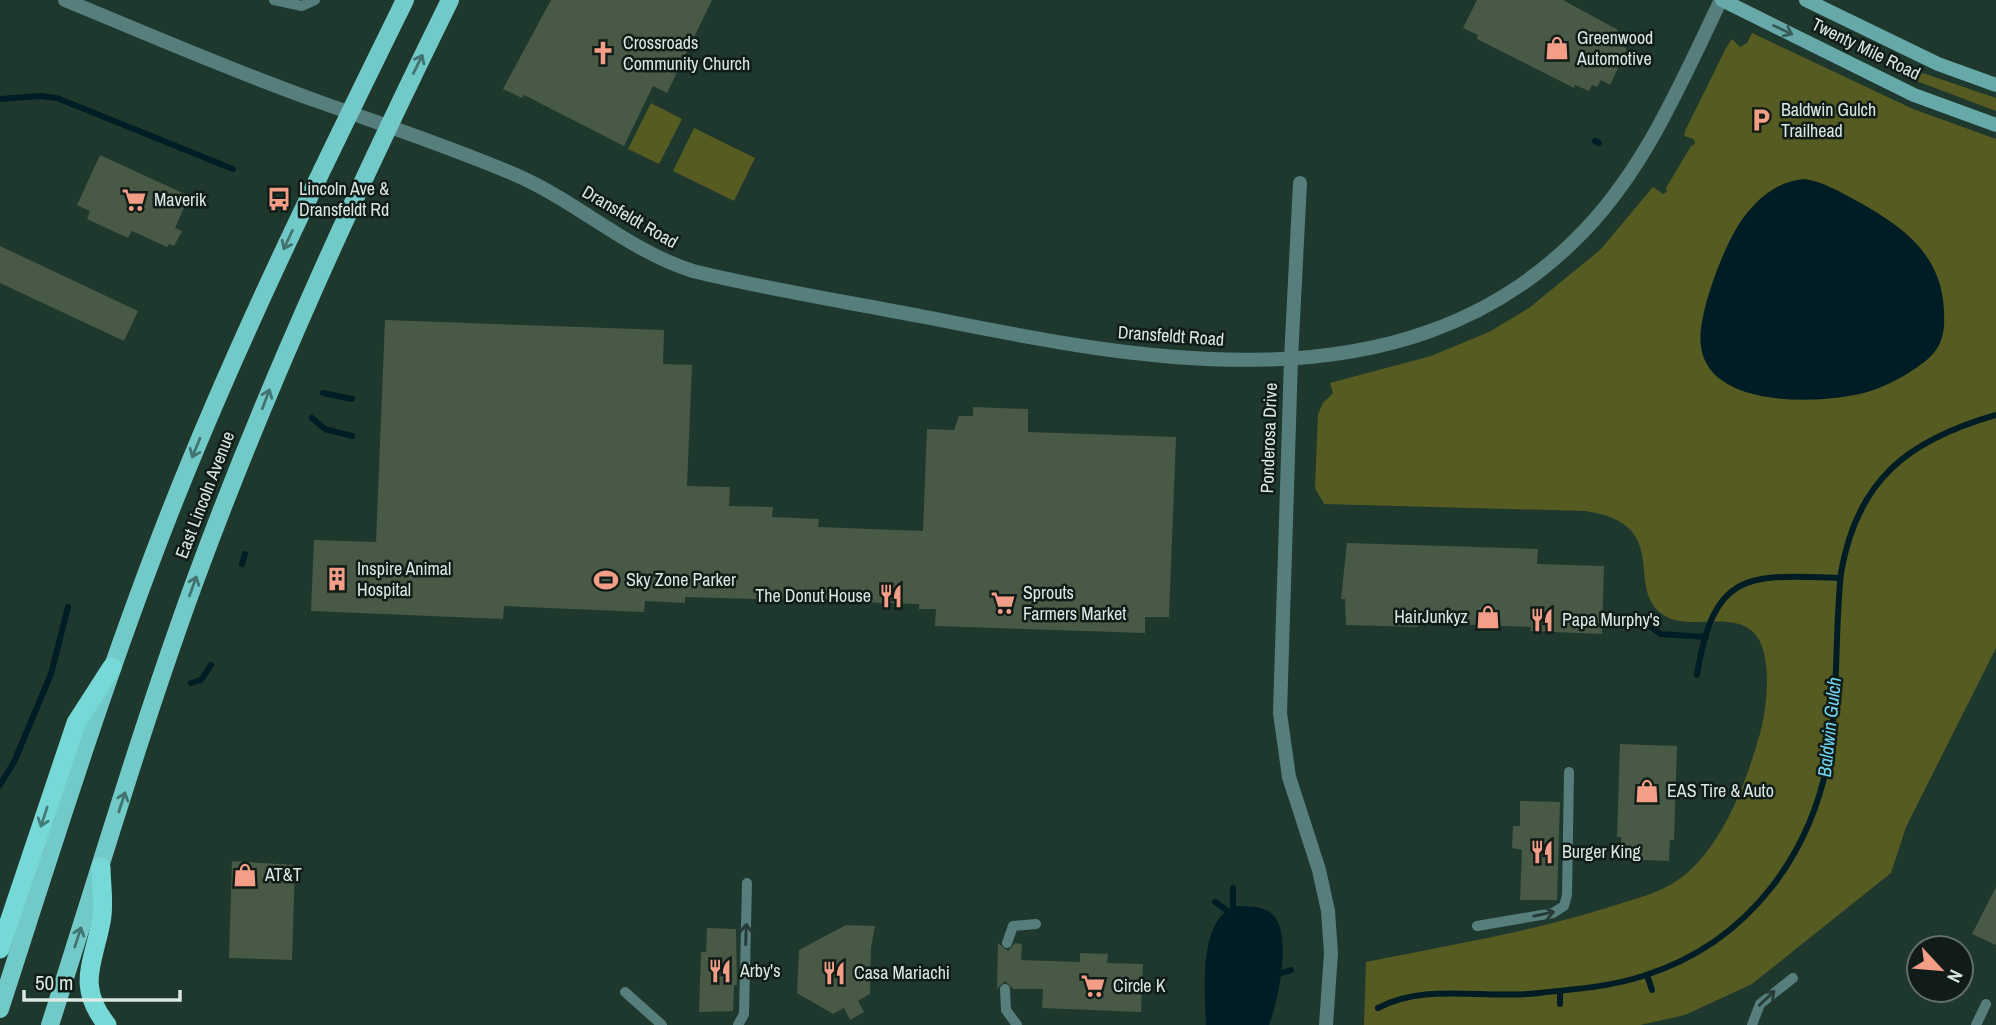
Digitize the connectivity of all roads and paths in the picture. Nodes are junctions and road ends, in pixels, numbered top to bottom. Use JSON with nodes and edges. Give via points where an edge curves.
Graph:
{"nodes":[{"id":1,"x":65,"y":0,"type":"edge"},
{"id":2,"x":274,"y":0,"type":"edge"},
{"id":3,"x":315,"y":0,"type":"edge"},
{"id":4,"x":405,"y":0,"type":"edge"},
{"id":5,"x":450,"y":0,"type":"edge"},
{"id":6,"x":1721,"y":0,"type":"edge"},
{"id":7,"x":1806,"y":0,"type":"edge"},
{"id":8,"x":1996,"y":85,"type":"edge"},
{"id":9,"x":349,"y":112,"type":"junction"},
{"id":10,"x":389,"y":125,"type":"junction"},
{"id":11,"x":1996,"y":125,"type":"edge"},
{"id":12,"x":1300,"y":183,"type":"dead end"},
{"id":13,"x":1291,"y":359,"type":"junction"},
{"id":14,"x":112,"y":667,"type":"junction"},
{"id":15,"x":1569,"y":772,"type":"dead end"},
{"id":16,"x":101,"y":867,"type":"junction"},
{"id":17,"x":747,"y":883,"type":"dead end"},
{"id":18,"x":1036,"y":924,"type":"dead end"},
{"id":19,"x":1477,"y":926,"type":"dead end"},
{"id":20,"x":1007,"y":943,"type":"dead end"},
{"id":21,"x":0,"y":949,"type":"edge"},
{"id":22,"x":1793,"y":978,"type":"dead end"},
{"id":23,"x":1005,"y":989,"type":"dead end"},
{"id":24,"x":625,"y":992,"type":"dead end"},
{"id":25,"x":1986,"y":1004,"type":"dead end"},
{"id":26,"x":0,"y":1009,"type":"edge"},
{"id":27,"x":50,"y":1025,"type":"edge"},
{"id":28,"x":107,"y":1025,"type":"edge"},
{"id":29,"x":662,"y":1025,"type":"edge"},
{"id":30,"x":738,"y":1025,"type":"edge"},
{"id":31,"x":1017,"y":1025,"type":"edge"},
{"id":32,"x":1326,"y":1025,"type":"edge"},
{"id":33,"x":1752,"y":1025,"type":"edge"},
{"id":34,"x":1976,"y":1025,"type":"edge"}],
"edges":[{"from":1,"to":9,"type":"street","name":"Dransfeldt Road"},
{"from":2,"to":3,"type":"lane","via":[[296,6]]},
{"from":4,"to":9,"type":"main road","name":"East Lincoln Avenue"},
{"from":10,"to":5,"type":"main road","name":"East Lincoln Avenue","one_way":true},
{"from":6,"to":11,"type":"main road","name":"Twenty Mile Road","one_way":true,"via":[[1914,95]]},
{"from":6,"to":13,"type":"street","name":"Ponderosa Drive","via":[[1639,161],[1566,250],[1502,297],[1440,328],[1365,350]]},
{"from":7,"to":8,"type":"main road","name":"Twenty Mile Road","via":[[1929,60]]},
{"from":9,"to":10,"type":"street","name":"Dransfeldt Road"},
{"from":9,"to":14,"type":"main road","name":"East Lincoln Avenue","one_way":true,"via":[[211,411]]},
{"from":10,"to":13,"type":"street","name":"Dransfeldt Road","via":[[523,178],[655,257],[694,271],[1075,347],[1195,358]]},
{"from":16,"to":10,"type":"main road","name":"East Lincoln Avenue","one_way":true,"via":[[184,612],[240,462],[312,287]]},
{"from":12,"to":13,"type":"street"},
{"from":13,"to":32,"type":"street","name":"Ponderosa Drive","via":[[1280,713],[1291,784],[1328,911],[1331,953]]},
{"from":14,"to":21,"type":"highway","one_way":true,"via":[[75,723]]},
{"from":14,"to":26,"type":"main road","name":"East Lincoln Avenue"},
{"from":19,"to":15,"type":"lane","one_way":true,"via":[[1553,913],[1564,906]]},
{"from":27,"to":16,"type":"main road","name":"East Lincoln Avenue","one_way":true},
{"from":16,"to":28,"type":"highway","via":[[102,920],[88,980],[92,999]]},
{"from":30,"to":17,"type":"lane","one_way":true,"via":[[744,1014]]},
{"from":18,"to":20,"type":"lane","via":[[1013,926]]},
{"from":33,"to":22,"type":"lane","one_way":true,"via":[[1760,1004]]},
{"from":23,"to":31,"type":"lane","via":[[1006,1010]]},
{"from":24,"to":29,"type":"lane"},
{"from":25,"to":34,"type":"lane"}]}
